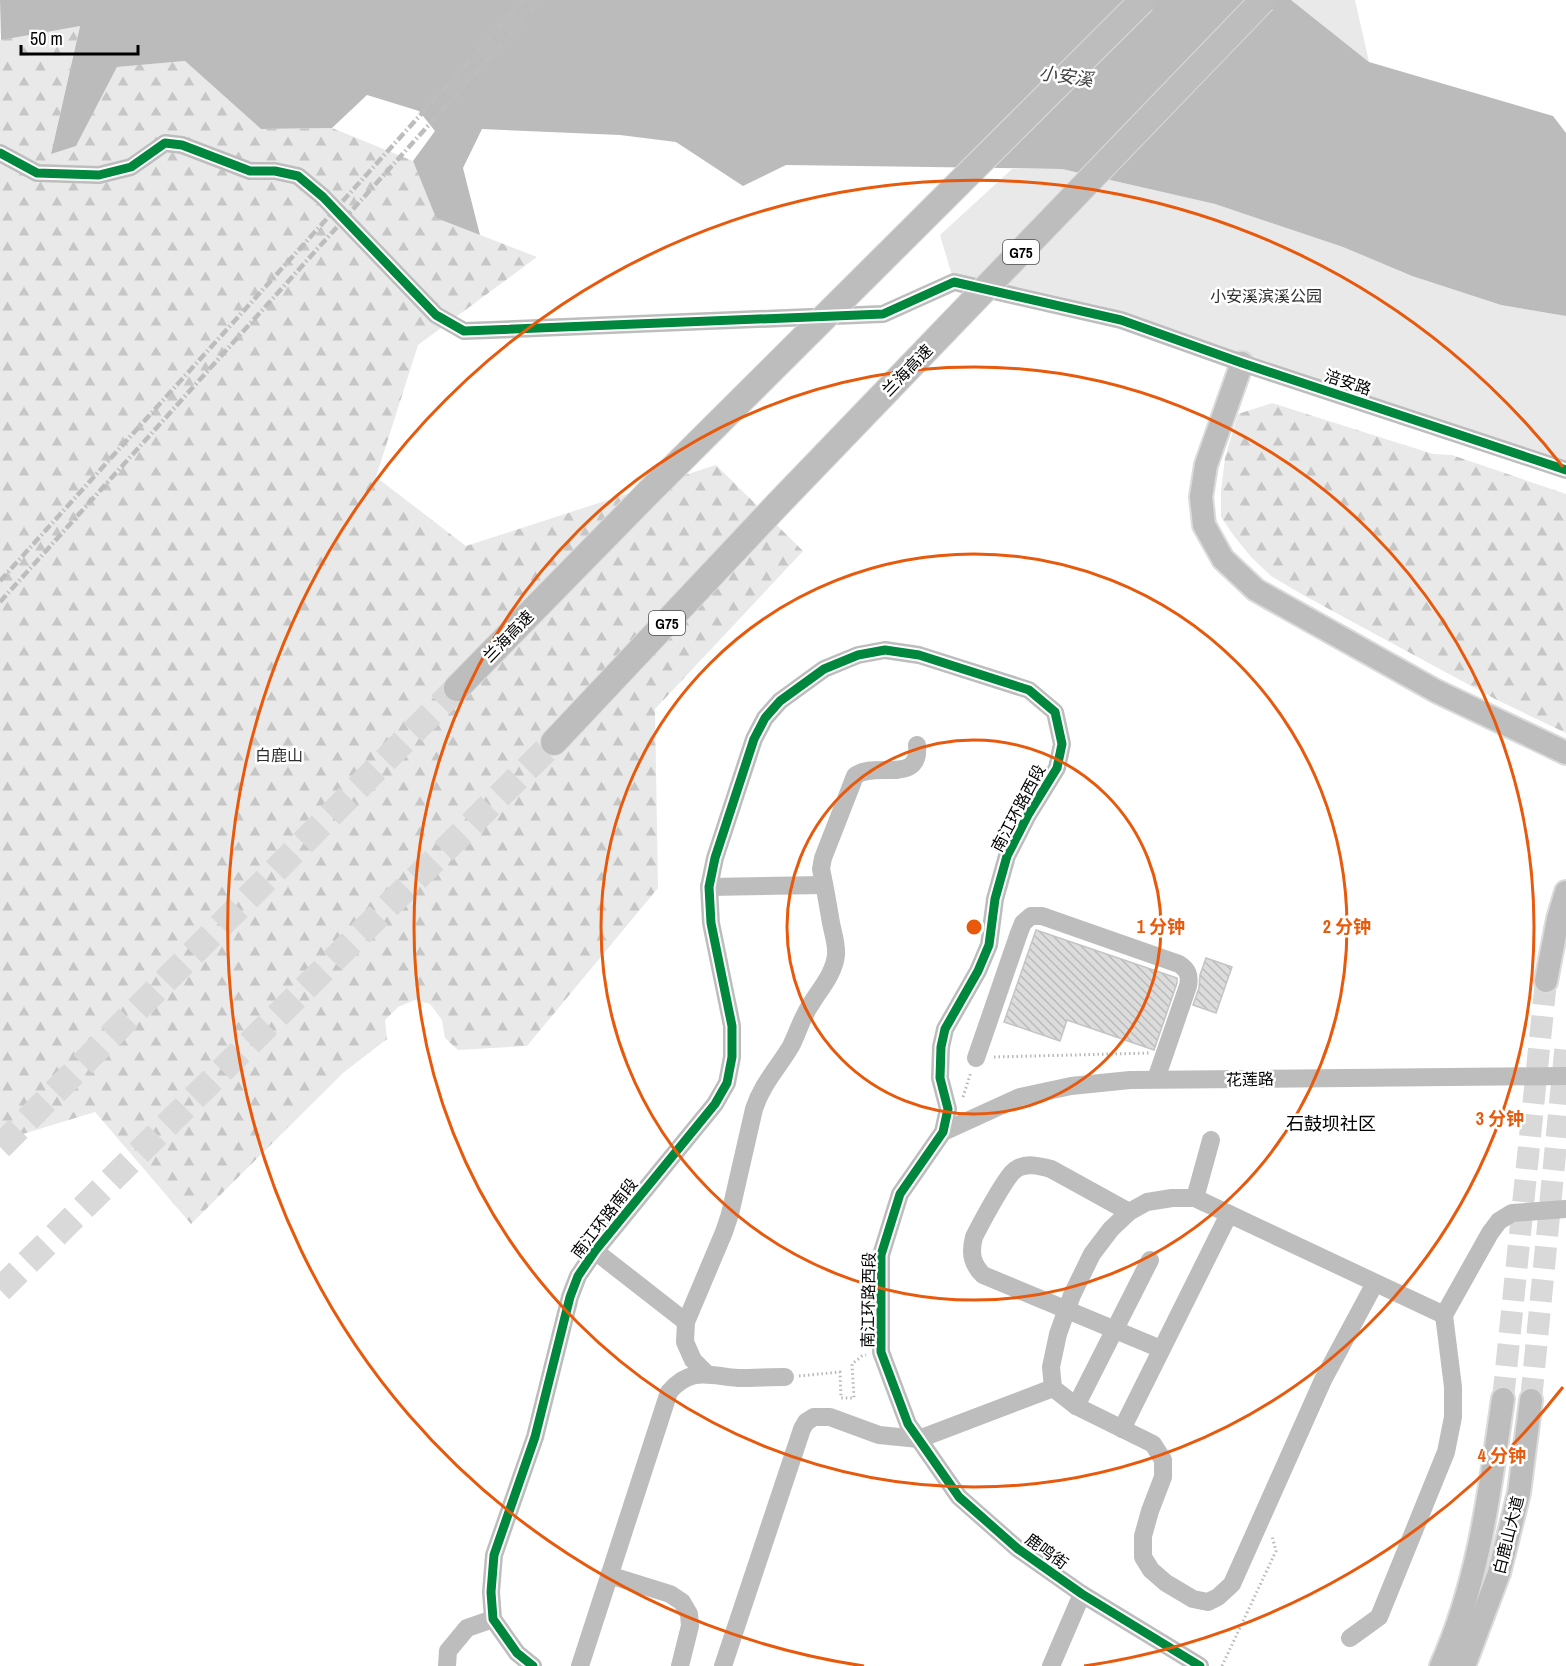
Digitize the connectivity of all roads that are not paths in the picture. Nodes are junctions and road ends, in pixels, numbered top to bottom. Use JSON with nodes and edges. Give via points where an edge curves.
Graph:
{"nodes":[{"id":1,"x":1143,"y":0,"type":"edge"},
{"id":2,"x":1263,"y":0,"type":"edge"},
{"id":3,"x":0,"y":153,"type":"edge"},
{"id":4,"x":1242,"y":363,"type":"junction"},
{"id":5,"x":1566,"y":470,"type":"edge"},
{"id":6,"x":457,"y":688,"type":"tunnel mouth"},
{"id":7,"x":554,"y":742,"type":"tunnel mouth"},
{"id":8,"x":916,"y":745,"type":"dead end"},
{"id":9,"x":1566,"y":753,"type":"edge"},
{"id":10,"x":824,"y":885,"type":"junction"},
{"id":11,"x":709,"y":886,"type":"junction"},
{"id":12,"x":1566,"y":892,"type":"edge"},
{"id":13,"x":1546,"y":981,"type":"tunnel mouth"},
{"id":14,"x":976,"y":1058,"type":"road end"},
{"id":15,"x":1566,"y":1076,"type":"edge"},
{"id":16,"x":1156,"y":1079,"type":"junction"},
{"id":17,"x":943,"y":1132,"type":"junction"},
{"id":18,"x":1211,"y":1140,"type":"dead end"},
{"id":19,"x":1195,"y":1198,"type":"junction"},
{"id":20,"x":1566,"y":1209,"type":"edge"},
{"id":21,"x":1129,"y":1212,"type":"junction"},
{"id":22,"x":1228,"y":1214,"type":"junction"},
{"id":23,"x":594,"y":1251,"type":"junction"},
{"id":24,"x":1150,"y":1260,"type":"dead end"},
{"id":25,"x":1375,"y":1283,"type":"junction"},
{"id":26,"x":1067,"y":1310,"type":"junction"},
{"id":27,"x":1444,"y":1315,"type":"junction"},
{"id":28,"x":686,"y":1322,"type":"junction"},
{"id":29,"x":1114,"y":1330,"type":"junction"},
{"id":30,"x":1161,"y":1349,"type":"junction"},
{"id":31,"x":706,"y":1373,"type":"junction"},
{"id":32,"x":785,"y":1377,"type":"road end"},
{"id":33,"x":1053,"y":1388,"type":"junction"},
{"id":34,"x":1503,"y":1399,"type":"tunnel mouth"},
{"id":35,"x":1531,"y":1400,"type":"tunnel mouth"},
{"id":36,"x":1076,"y":1406,"type":"junction"},
{"id":37,"x":908,"y":1424,"type":"joint"},
{"id":38,"x":1122,"y":1429,"type":"junction"},
{"id":39,"x":919,"y":1439,"type":"junction"},
{"id":40,"x":609,"y":1575,"type":"junction"},
{"id":41,"x":1082,"y":1594,"type":"junction"},
{"id":42,"x":493,"y":1619,"type":"junction"},
{"id":43,"x":1350,"y":1638,"type":"dead end"},
{"id":44,"x":447,"y":1666,"type":"edge"},
{"id":45,"x":533,"y":1666,"type":"edge"},
{"id":46,"x":580,"y":1666,"type":"edge"},
{"id":47,"x":680,"y":1666,"type":"edge"},
{"id":48,"x":723,"y":1666,"type":"edge"},
{"id":49,"x":1051,"y":1666,"type":"edge"},
{"id":50,"x":1200,"y":1666,"type":"edge"},
{"id":51,"x":1441,"y":1666,"type":"edge"},
{"id":52,"x":1464,"y":1666,"type":"edge"}],
"edges":[{"from":1,"to":6,"type":"highway","name":"兰海高速","bridge":true},
{"from":2,"to":7,"type":"highway","name":"兰海高速","number":"G75","bridge":true},
{"from":3,"to":4,"type":"street","name":"涪安路","via":[[37,173],[99,175],[131,167],[165,143],[182,145],[250,171],[298,176],[436,315],[464,331],[883,314],[954,282],[1121,320]]},
{"from":4,"to":5,"type":"street","name":"涪安路"},
{"from":4,"to":9,"type":"main road","via":[[1206,465],[1201,497],[1204,525],[1223,559],[1256,590],[1436,691]]},
{"from":8,"to":10,"type":"street","via":[[918,753],[911,767],[865,771],[855,776],[823,858]]},
{"from":10,"to":11,"type":"street"},
{"from":10,"to":28,"type":"street","via":[[836,956],[792,1043],[758,1095],[727,1223]]},
{"from":11,"to":17,"type":"street","name":"南江环路西段","via":[[714,858],[754,739],[765,718],[780,701],[824,669],[858,655],[885,650],[919,655],[1029,690],[1055,712],[1062,744],[1057,768],[1007,856],[988,945],[945,1029],[940,1077],[948,1109]]},
{"from":11,"to":23,"type":"street","name":"南江环路南段","via":[[711,923],[732,1026],[727,1083],[715,1104]]},
{"from":12,"to":13,"type":"main road"},
{"from":14,"to":16,"type":"street","via":[[1023,923],[1031,916],[1042,916],[1187,969],[1188,986]]},
{"from":15,"to":16,"type":"street","name":"花莲路"},
{"from":16,"to":17,"type":"street","name":"花莲路","via":[[1071,1086],[1020,1097]]},
{"from":17,"to":37,"type":"street","name":"南江环路西段","via":[[900,1194],[881,1255],[880,1352]]},
{"from":18,"to":19,"type":"street"},
{"from":19,"to":21,"type":"street","via":[[1147,1202]]},
{"from":19,"to":22,"type":"street"},
{"from":20,"to":27,"type":"street","via":[[1512,1214],[1499,1221]]},
{"from":21,"to":26,"type":"street","via":[[1092,1254]]},
{"from":21,"to":26,"type":"street","via":[[1051,1169],[1025,1166],[1015,1169],[1006,1179],[974,1239],[975,1266],[983,1275]]},
{"from":22,"to":25,"type":"street"},
{"from":22,"to":30,"type":"street"},
{"from":23,"to":28,"type":"street"},
{"from":23,"to":42,"type":"street","name":"南江环路南段","via":[[570,1297],[535,1437],[494,1555]]},
{"from":24,"to":29,"type":"street"},
{"from":25,"to":27,"type":"street"},
{"from":25,"to":38,"type":"street","via":[[1323,1380],[1232,1584],[1218,1597],[1208,1602],[1192,1599],[1166,1583],[1143,1557],[1143,1536],[1163,1477],[1163,1460],[1153,1444]]},
{"from":26,"to":29,"type":"street"},
{"from":26,"to":33,"type":"street","via":[[1051,1367]]},
{"from":27,"to":43,"type":"street","via":[[1454,1387],[1446,1452],[1379,1617]]},
{"from":28,"to":31,"type":"street","via":[[685,1342],[693,1360]]},
{"from":29,"to":30,"type":"street"},
{"from":29,"to":36,"type":"street"},
{"from":30,"to":38,"type":"street"},
{"from":31,"to":32,"type":"street","via":[[738,1378]]},
{"from":31,"to":40,"type":"street","via":[[681,1380],[669,1392]]},
{"from":33,"to":36,"type":"street"},
{"from":33,"to":39,"type":"street"},
{"from":34,"to":51,"type":"main road","name":"白鹿山大道","via":[[1473,1574]]},
{"from":35,"to":52,"type":"main road","name":"白鹿山大道","via":[[1519,1493],[1499,1573]]},
{"from":36,"to":38,"type":"street"},
{"from":37,"to":39,"type":"street","name":"鹿鸣街"},
{"from":39,"to":41,"type":"street","name":"鹿鸣街","via":[[959,1497],[1018,1549]]},
{"from":39,"to":48,"type":"street","via":[[879,1435],[830,1417],[814,1417],[806,1422]]},
{"from":40,"to":46,"type":"street","via":[[581,1632]]},
{"from":40,"to":47,"type":"street","via":[[670,1594],[682,1602],[690,1626]]},
{"from":41,"to":49,"type":"street"},
{"from":41,"to":50,"type":"street","name":"鹿鸣街"},
{"from":42,"to":44,"type":"street","via":[[467,1628],[448,1651]]},
{"from":42,"to":45,"type":"street","via":[[517,1653]]}]}
